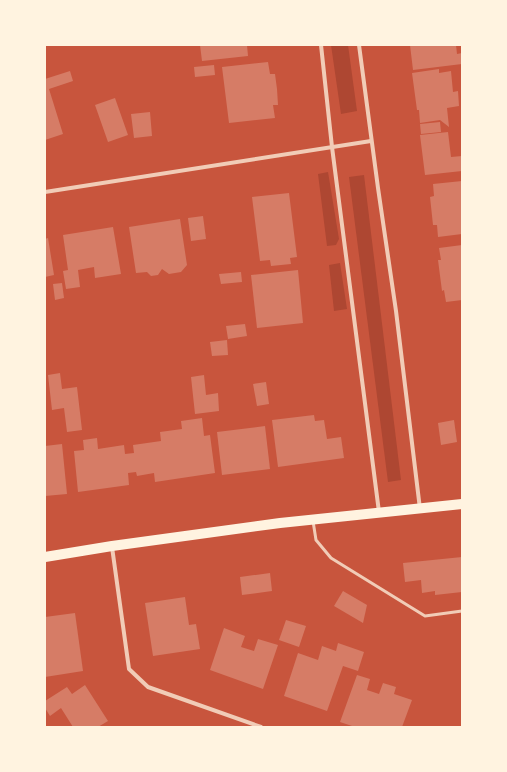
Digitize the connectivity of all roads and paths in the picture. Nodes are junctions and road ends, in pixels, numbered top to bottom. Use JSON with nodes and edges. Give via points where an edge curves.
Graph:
{"nodes":[{"id":1,"x":321,"y":45,"type":"edge"},
{"id":2,"x":359,"y":45,"type":"edge"},
{"id":3,"x":371,"y":141,"type":"junction"},
{"id":4,"x":332,"y":147,"type":"junction"},
{"id":5,"x":45,"y":192,"type":"edge"},
{"id":6,"x":462,"y":504,"type":"edge"},
{"id":7,"x":420,"y":509,"type":"junction"},
{"id":8,"x":379,"y":512,"type":"junction"},
{"id":9,"x":313,"y":520,"type":"junction"},
{"id":10,"x":112,"y":546,"type":"junction"},
{"id":11,"x":45,"y":557,"type":"edge"},
{"id":12,"x":462,"y":611,"type":"edge"},
{"id":13,"x":260,"y":727,"type":"edge"}],
"edges":[{"from":1,"to":4,"type":"street"},
{"from":2,"to":3,"type":"street"},
{"from":3,"to":4,"type":"street"},
{"from":3,"to":7,"type":"street","via":[[396,311]]},
{"from":4,"to":5,"type":"street"},
{"from":4,"to":8,"type":"street"},
{"from":6,"to":7,"type":"main road"},
{"from":7,"to":8,"type":"main road"},
{"from":8,"to":9,"type":"main road"},
{"from":9,"to":10,"type":"main road"},
{"from":9,"to":12,"type":"lane","via":[[316,540],[330,558],[425,616]]},
{"from":10,"to":11,"type":"main road"},
{"from":10,"to":13,"type":"street","via":[[129,669],[148,687]]}]}
